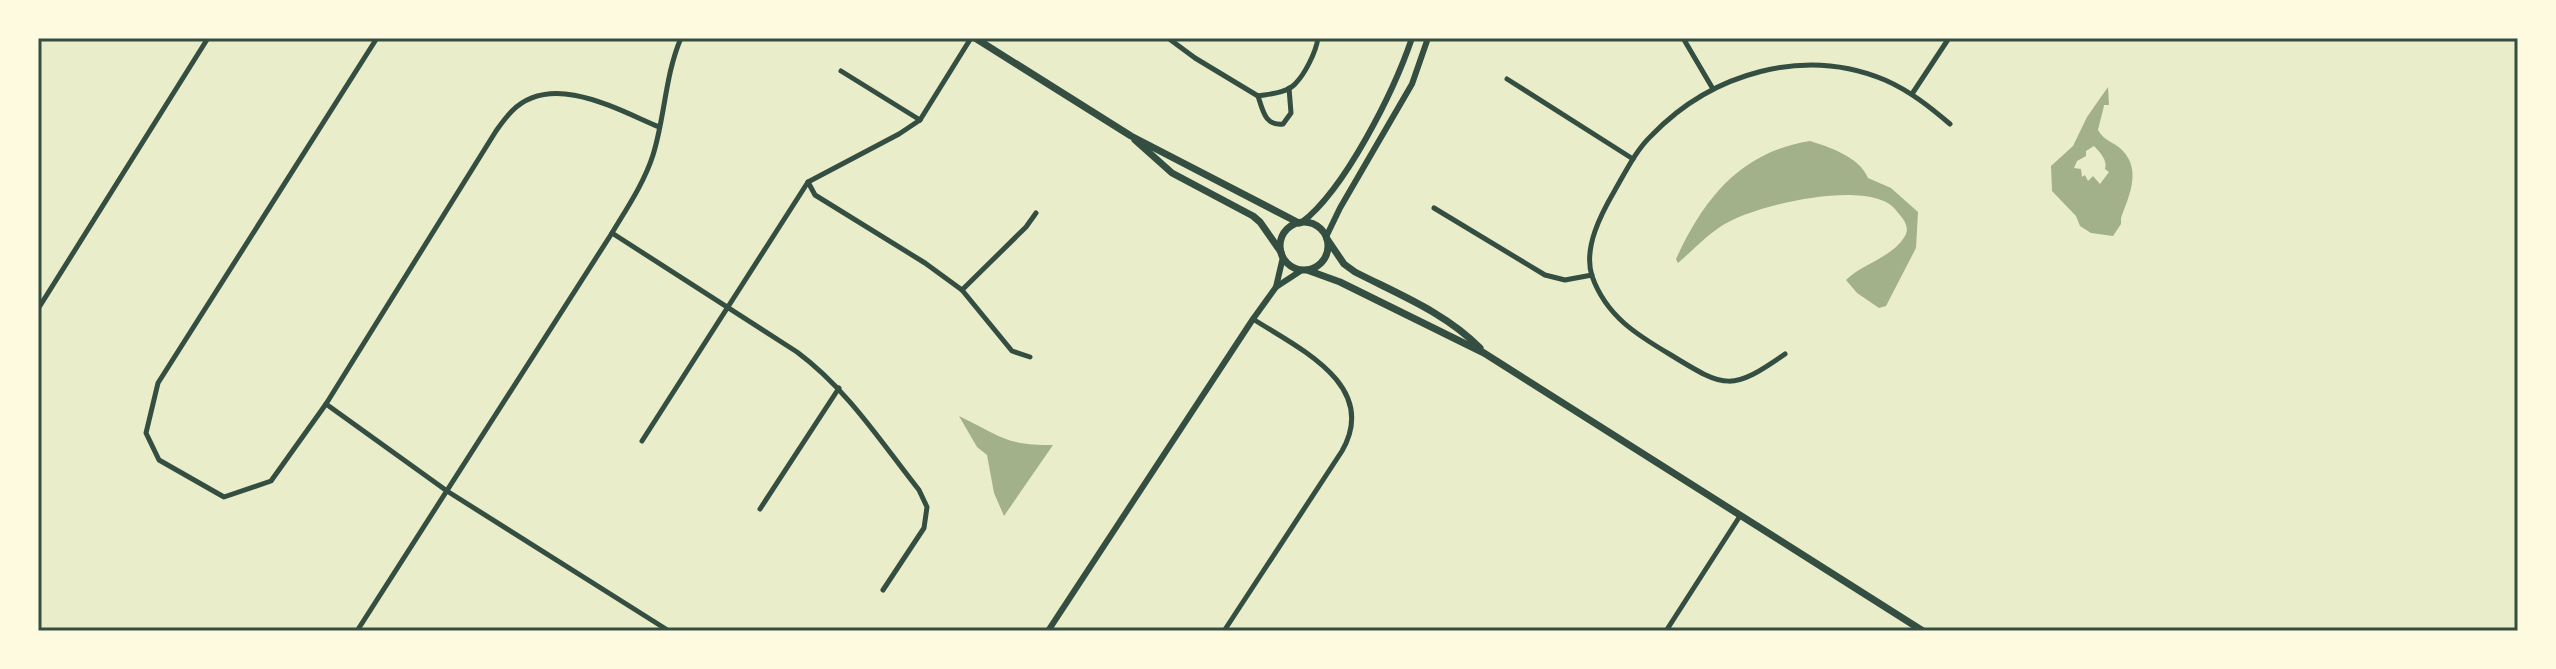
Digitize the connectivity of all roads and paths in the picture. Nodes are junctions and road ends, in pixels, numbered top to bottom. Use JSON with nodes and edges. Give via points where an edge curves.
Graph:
{"nodes":[{"id":1,"x":208,"y":38,"type":"edge"},
{"id":2,"x":377,"y":38,"type":"edge"},
{"id":3,"x":681,"y":38,"type":"edge"},
{"id":4,"x":973,"y":38,"type":"edge"},
{"id":5,"x":1168,"y":38,"type":"edge"},
{"id":6,"x":1318,"y":38,"type":"edge"},
{"id":7,"x":1412,"y":38,"type":"edge"},
{"id":8,"x":1428,"y":38,"type":"edge"},
{"id":9,"x":1683,"y":38,"type":"edge"},
{"id":10,"x":1949,"y":38,"type":"edge"},
{"id":11,"x":841,"y":71,"type":"dead end"},
{"id":12,"x":1507,"y":79,"type":"dead end"},
{"id":13,"x":1292,"y":86,"type":"junction"},
{"id":14,"x":1714,"y":89,"type":"junction"},
{"id":15,"x":1912,"y":94,"type":"junction"},
{"id":16,"x":1258,"y":96,"type":"junction"},
{"id":17,"x":920,"y":120,"type":"junction"},
{"id":18,"x":1950,"y":124,"type":"dead end"},
{"id":19,"x":659,"y":127,"type":"junction"},
{"id":20,"x":1131,"y":136,"type":"junction"},
{"id":21,"x":1633,"y":159,"type":"junction"},
{"id":22,"x":808,"y":182,"type":"junction"},
{"id":23,"x":1434,"y":208,"type":"dead end"},
{"id":24,"x":1036,"y":213,"type":"dead end"},
{"id":25,"x":1300,"y":223,"type":"junction"},
{"id":26,"x":612,"y":233,"type":"junction"},
{"id":27,"x":1326,"y":238,"type":"junction"},
{"id":28,"x":1282,"y":254,"type":"junction"},
{"id":29,"x":1305,"y":270,"type":"junction"},
{"id":30,"x":1592,"y":275,"type":"junction"},
{"id":31,"x":1276,"y":287,"type":"junction"},
{"id":32,"x":962,"y":290,"type":"junction"},
{"id":33,"x":725,"y":307,"type":"junction"},
{"id":34,"x":38,"y":309,"type":"edge"},
{"id":35,"x":1253,"y":319,"type":"junction"},
{"id":36,"x":1484,"y":353,"type":"junction"},
{"id":37,"x":1785,"y":354,"type":"dead end"},
{"id":38,"x":1030,"y":357,"type":"dead end"},
{"id":39,"x":839,"y":388,"type":"junction"},
{"id":40,"x":326,"y":404,"type":"junction"},
{"id":41,"x":642,"y":441,"type":"dead end"},
{"id":42,"x":447,"y":491,"type":"junction"},
{"id":43,"x":760,"y":509,"type":"dead end"},
{"id":44,"x":1740,"y":516,"type":"junction"},
{"id":45,"x":883,"y":590,"type":"dead end"},
{"id":46,"x":357,"y":631,"type":"edge"},
{"id":47,"x":669,"y":631,"type":"edge"},
{"id":48,"x":1048,"y":631,"type":"edge"},
{"id":49,"x":1224,"y":631,"type":"edge"},
{"id":50,"x":1666,"y":631,"type":"edge"},
{"id":51,"x":1923,"y":631,"type":"edge"}],
"edges":[{"from":1,"to":34,"type":"street"},
{"from":2,"to":40,"type":"street","via":[[158,383],[146,433],[159,460],[224,497],[271,481]]},
{"from":3,"to":19,"type":"street"},
{"from":4,"to":17,"type":"street"},
{"from":4,"to":20,"type":"main road"},
{"from":5,"to":16,"type":"street"},
{"from":6,"to":13,"type":"street"},
{"from":7,"to":25,"type":"street","via":[[1398,78],[1336,188]]},
{"from":8,"to":27,"type":"street","via":[[1412,84]]},
{"from":9,"to":14,"type":"street"},
{"from":10,"to":15,"type":"street"},
{"from":11,"to":17,"type":"street"},
{"from":12,"to":21,"type":"street"},
{"from":13,"to":16,"type":"street"},
{"from":13,"to":16,"type":"street","via":[[1291,113],[1283,124],[1267,120]]},
{"from":14,"to":15,"type":"street","via":[[1777,66],[1810,64],[1862,72]]},
{"from":14,"to":21,"type":"street","via":[[1675,113]]},
{"from":15,"to":18,"type":"street"},
{"from":17,"to":22,"type":"street"},
{"from":19,"to":26,"type":"street","via":[[644,178]]},
{"from":19,"to":40,"type":"street","via":[[577,94],[552,93],[513,109]]},
{"from":20,"to":25,"type":"main road"},
{"from":20,"to":28,"type":"main road","via":[[1172,173],[1253,216]]},
{"from":21,"to":30,"type":"street","via":[[1592,242]]},
{"from":22,"to":32,"type":"street","via":[[815,195]]},
{"from":22,"to":33,"type":"street"},
{"from":23,"to":30,"type":"street","via":[[1545,275],[1565,280]]},
{"from":24,"to":32,"type":"street"},
{"from":25,"to":27,"type":"main road","via":[[1316,226]]},
{"from":25,"to":28,"type":"main road","via":[[1284,234]]},
{"from":26,"to":33,"type":"street"},
{"from":26,"to":42,"type":"street"},
{"from":27,"to":29,"type":"main road","via":[[1323,261]]},
{"from":27,"to":36,"type":"main road","via":[[1344,264],[1430,310]]},
{"from":28,"to":29,"type":"main road","via":[[1293,267]]},
{"from":28,"to":31,"type":"street"},
{"from":29,"to":31,"type":"street"},
{"from":29,"to":36,"type":"main road"},
{"from":30,"to":37,"type":"street","via":[[1620,322],[1711,377],[1746,379]]},
{"from":31,"to":35,"type":"street"},
{"from":32,"to":38,"type":"street","via":[[1012,351]]},
{"from":33,"to":39,"type":"street","via":[[797,352]]},
{"from":33,"to":41,"type":"street"},
{"from":35,"to":48,"type":"street"},
{"from":35,"to":49,"type":"street","via":[[1336,378],[1353,423],[1342,451]]},
{"from":36,"to":44,"type":"main road"},
{"from":39,"to":43,"type":"street"},
{"from":39,"to":45,"type":"street","via":[[927,507],[924,528]]},
{"from":40,"to":42,"type":"street"},
{"from":42,"to":46,"type":"street"},
{"from":42,"to":47,"type":"street"},
{"from":44,"to":50,"type":"street"},
{"from":44,"to":51,"type":"main road"}]}
